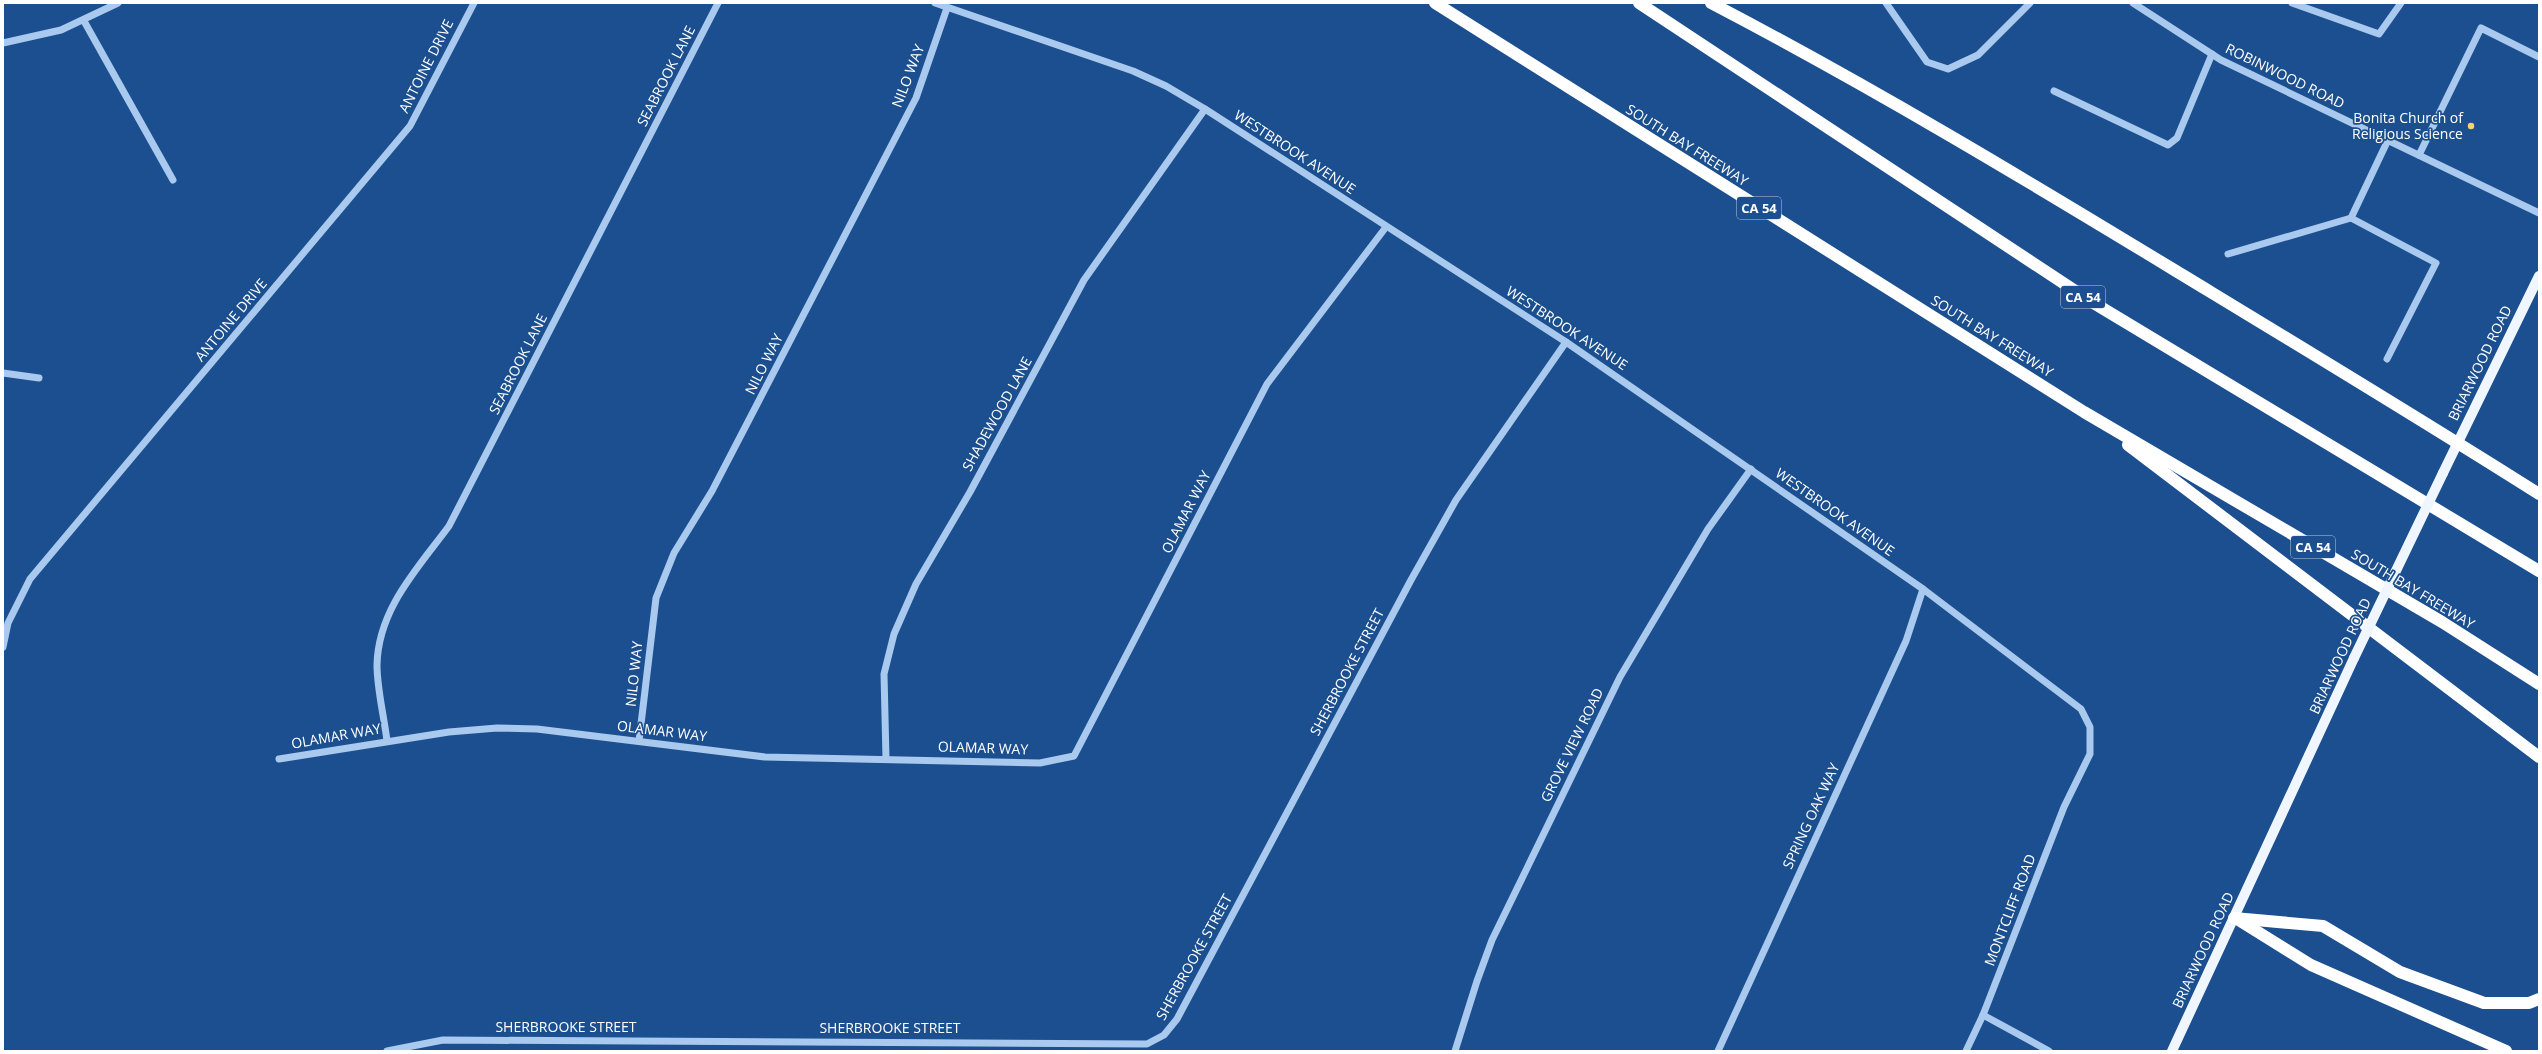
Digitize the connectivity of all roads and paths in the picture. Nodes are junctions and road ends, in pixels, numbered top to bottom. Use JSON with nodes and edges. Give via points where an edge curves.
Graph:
{"nodes":[{"id":1,"x":118,"y":3,"type":"edge"},
{"id":2,"x":474,"y":3,"type":"edge"},
{"id":3,"x":718,"y":3,"type":"edge"},
{"id":4,"x":935,"y":3,"type":"edge"},
{"id":5,"x":1435,"y":3,"type":"edge"},
{"id":6,"x":1639,"y":3,"type":"edge"},
{"id":7,"x":1711,"y":3,"type":"edge"},
{"id":8,"x":1886,"y":3,"type":"edge"},
{"id":9,"x":2030,"y":3,"type":"edge"},
{"id":10,"x":2133,"y":3,"type":"edge"},
{"id":11,"x":2292,"y":3,"type":"edge"},
{"id":12,"x":2401,"y":3,"type":"edge"},
{"id":13,"x":947,"y":8,"type":"junction"},
{"id":14,"x":84,"y":21,"type":"junction"},
{"id":15,"x":3,"y":43,"type":"edge"},
{"id":16,"x":2212,"y":54,"type":"junction"},
{"id":17,"x":2539,"y":57,"type":"edge"},
{"id":18,"x":2054,"y":91,"type":"dead end"},
{"id":19,"x":1205,"y":109,"type":"junction"},
{"id":20,"x":2388,"y":140,"type":"junction"},
{"id":21,"x":2419,"y":155,"type":"junction"},
{"id":22,"x":173,"y":180,"type":"dead end"},
{"id":23,"x":2539,"y":213,"type":"edge"},
{"id":24,"x":2351,"y":218,"type":"junction"},
{"id":25,"x":1386,"y":227,"type":"junction"},
{"id":26,"x":2228,"y":254,"type":"dead end"},
{"id":27,"x":2539,"y":276,"type":"edge"},
{"id":28,"x":1566,"y":342,"type":"junction"},
{"id":29,"x":2387,"y":359,"type":"dead end"},
{"id":30,"x":3,"y":373,"type":"edge"},
{"id":31,"x":39,"y":378,"type":"dead end"},
{"id":32,"x":2084,"y":412,"type":"junction"},
{"id":33,"x":2456,"y":441,"type":"junction"},
{"id":34,"x":1751,"y":469,"type":"junction"},
{"id":35,"x":2539,"y":494,"type":"edge"},
{"id":36,"x":2539,"y":572,"type":"edge"},
{"id":37,"x":1923,"y":589,"type":"junction"},
{"id":38,"x":3,"y":647,"type":"edge"},
{"id":39,"x":2539,"y":684,"type":"edge"},
{"id":40,"x":387,"y":741,"type":"junction"},
{"id":41,"x":639,"y":741,"type":"junction"},
{"id":42,"x":2539,"y":757,"type":"edge"},
{"id":43,"x":886,"y":758,"type":"junction"},
{"id":44,"x":279,"y":759,"type":"dead end"},
{"id":45,"x":2076,"y":778,"type":"joint"},
{"id":46,"x":2234,"y":918,"type":"junction"},
{"id":47,"x":2539,"y":999,"type":"edge"},
{"id":48,"x":1983,"y":1015,"type":"junction"},
{"id":49,"x":387,"y":1051,"type":"edge"},
{"id":50,"x":1455,"y":1051,"type":"edge"},
{"id":51,"x":1718,"y":1051,"type":"edge"},
{"id":52,"x":1966,"y":1051,"type":"edge"},
{"id":53,"x":2050,"y":1051,"type":"edge"},
{"id":54,"x":2172,"y":1051,"type":"edge"},
{"id":55,"x":2506,"y":1051,"type":"edge"}],
"edges":[{"from":1,"to":14,"type":"street"},
{"from":2,"to":38,"type":"street","name":"ANTOINE DRIVE","via":[[410,126],[30,579],[8,623]]},
{"from":3,"to":40,"type":"street","name":"SEABROOK LANE","via":[[450,526],[398,592],[382,633],[377,665]]},
{"from":4,"to":13,"type":"street","name":"WESTBROOK AVENUE"},
{"from":5,"to":32,"type":"highway","name":"SOUTH BAY FREEWAY","number":"CA 54"},
{"from":6,"to":36,"type":"highway","number":"CA 54","via":[[2092,302]]},
{"from":7,"to":33,"type":"highway","via":[[1812,56],[2083,215]]},
{"from":8,"to":9,"type":"street","via":[[1927,62],[1948,69],[1978,55]]},
{"from":10,"to":16,"type":"street","name":"ROBINWOOD ROAD"},
{"from":11,"to":12,"type":"street","via":[[2379,34]]},
{"from":13,"to":19,"type":"street","name":"WESTBROOK AVENUE","via":[[1133,71],[1166,86]]},
{"from":13,"to":41,"type":"street","name":"NILO WAY","via":[[916,98],[712,491],[669,564],[656,598]]},
{"from":14,"to":15,"type":"street","via":[[38,37]]},
{"from":14,"to":22,"type":"street"},
{"from":16,"to":18,"type":"street","via":[[2177,138],[2168,145]]},
{"from":16,"to":20,"type":"street","name":"ROBINWOOD ROAD"},
{"from":17,"to":21,"type":"street","via":[[2481,28]]},
{"from":19,"to":25,"type":"street","name":"WESTBROOK AVENUE"},
{"from":19,"to":43,"type":"street","name":"SHADEWOOD LANE","via":[[1084,280],[970,492],[916,584],[894,634],[884,674]]},
{"from":20,"to":21,"type":"street","name":"ROBINWOOD ROAD"},
{"from":20,"to":24,"type":"street"},
{"from":21,"to":23,"type":"street","name":"ROBINWOOD ROAD"},
{"from":24,"to":26,"type":"street"},
{"from":24,"to":29,"type":"street","via":[[2436,263]]},
{"from":25,"to":28,"type":"street","name":"WESTBROOK AVENUE"},
{"from":25,"to":43,"type":"street","name":"OLAMAR WAY","via":[[1267,384],[1074,756],[1040,763]]},
{"from":27,"to":33,"type":"main road","name":"BRIARWOOD ROAD"},
{"from":28,"to":34,"type":"street","name":"WESTBROOK AVENUE"},
{"from":28,"to":49,"type":"street","name":"SHERBROOKE STREET","via":[[1456,500],[1177,1019],[1164,1035],[1147,1044],[443,1040]]},
{"from":30,"to":31,"type":"street"},
{"from":32,"to":39,"type":"highway","name":"SOUTH BAY FREEWAY","number":"CA 54","via":[[2442,622]]},
{"from":32,"to":42,"type":"highway"},
{"from":33,"to":35,"type":"highway"},
{"from":33,"to":46,"type":"main road","name":"BRIARWOOD ROAD","bridge":true},
{"from":34,"to":37,"type":"street","name":"WESTBROOK AVENUE"},
{"from":34,"to":50,"type":"street","name":"GROVE VIEW ROAD","via":[[1708,529],[1611,695],[1492,940]]},
{"from":37,"to":45,"type":"street","name":"WESTBROOK AVENUE","via":[[2081,709],[2090,727],[2090,754]]},
{"from":37,"to":51,"type":"street","name":"SPRING OAK WAY","via":[[1906,641]]},
{"from":40,"to":41,"type":"street","name":"OLAMAR WAY","via":[[497,728],[537,729]]},
{"from":40,"to":44,"type":"street","name":"OLAMAR WAY"},
{"from":41,"to":43,"type":"street","name":"OLAMAR WAY","via":[[765,757]]},
{"from":45,"to":48,"type":"street","name":"MONTCLIFF ROAD"},
{"from":46,"to":47,"type":"highway","via":[[2323,926],[2400,972],[2484,1003],[2529,1003]]},
{"from":46,"to":54,"type":"main road","name":"BRIARWOOD ROAD"},
{"from":46,"to":55,"type":"highway","via":[[2311,965]]},
{"from":48,"to":52,"type":"street","name":"MONTCLIFF ROAD"},
{"from":48,"to":53,"type":"street"}]}
